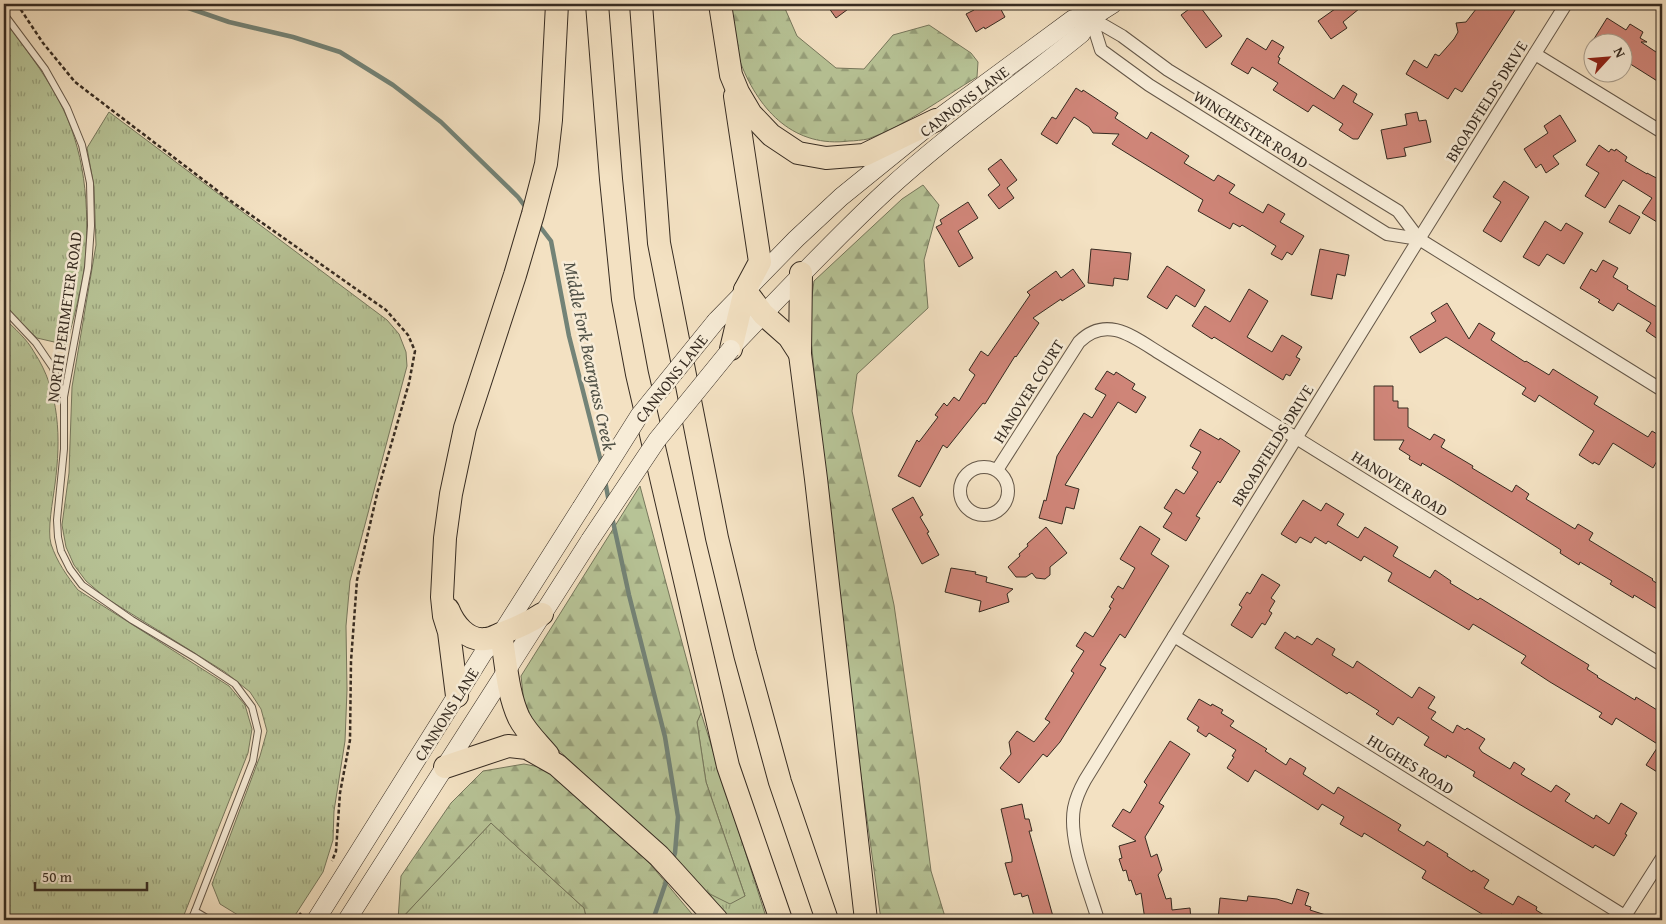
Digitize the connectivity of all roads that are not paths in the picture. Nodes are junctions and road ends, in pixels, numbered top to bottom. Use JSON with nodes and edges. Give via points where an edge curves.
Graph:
{"nodes":[{"id":1,"x":557,"y":4,"type":"edge"},
{"id":2,"x":597,"y":4,"type":"edge"},
{"id":3,"x":641,"y":4,"type":"edge"},
{"id":4,"x":720,"y":4,"type":"edge"},
{"id":5,"x":1113,"y":4,"type":"edge"},
{"id":6,"x":1566,"y":4,"type":"edge"},
{"id":7,"x":1086,"y":11,"type":"edge"},
{"id":8,"x":4,"y":14,"type":"edge"},
{"id":9,"x":1535,"y":54,"type":"junction"},
{"id":10,"x":731,"y":75,"type":"junction"},
{"id":11,"x":1204,"y":92,"type":"junction"},
{"id":12,"x":1194,"y":112,"type":"junction"},
{"id":13,"x":943,"y":124,"type":"junction"},
{"id":14,"x":1662,"y":132,"type":"edge"},
{"id":15,"x":1297,"y":149,"type":"junction"},
{"id":16,"x":1285,"y":170,"type":"junction"},
{"id":17,"x":1419,"y":239,"type":"junction"},
{"id":18,"x":802,"y":273,"type":"junction"},
{"id":19,"x":745,"y":290,"type":"junction"},
{"id":20,"x":4,"y":309,"type":"edge"},
{"id":21,"x":763,"y":314,"type":"junction"},
{"id":22,"x":1120,"y":331,"type":"joint"},
{"id":23,"x":731,"y":349,"type":"junction"},
{"id":24,"x":800,"y":354,"type":"junction"},
{"id":25,"x":1662,"y":390,"type":"edge"},
{"id":26,"x":64,"y":397,"type":"junction"},
{"id":27,"x":1296,"y":437,"type":"junction"},
{"id":28,"x":996,"y":470,"type":"dead end"},
{"id":29,"x":442,"y":597,"type":"junction"},
{"id":30,"x":542,"y":614,"type":"junction"},
{"id":31,"x":501,"y":634,"type":"junction"},
{"id":32,"x":1174,"y":636,"type":"junction"},
{"id":33,"x":1662,"y":665,"type":"edge"},
{"id":34,"x":507,"y":669,"type":"junction"},
{"id":35,"x":457,"y":696,"type":"junction"},
{"id":36,"x":557,"y":765,"type":"junction"},
{"id":37,"x":445,"y":767,"type":"junction"},
{"id":38,"x":1662,"y":858,"type":"edge"},
{"id":39,"x":195,"y":911,"type":"junction"},
{"id":40,"x":311,"y":913,"type":"edge"},
{"id":41,"x":1628,"y":918,"type":"edge"},
{"id":42,"x":191,"y":920,"type":"edge"},
{"id":43,"x":210,"y":920,"type":"edge"},
{"id":44,"x":347,"y":920,"type":"edge"},
{"id":45,"x":716,"y":920,"type":"edge"},
{"id":46,"x":781,"y":920,"type":"edge"},
{"id":47,"x":827,"y":920,"type":"edge"},
{"id":48,"x":866,"y":920,"type":"edge"},
{"id":49,"x":1098,"y":920,"type":"edge"}],
"edges":[{"from":1,"to":29,"type":"highway","via":[[546,164],[515,275],[459,450],[450,494]]},
{"from":2,"to":46,"type":"highway","via":[[622,290],[637,374],[728,766]]},
{"from":3,"to":47,"type":"highway","via":[[659,243],[717,538],[780,782]]},
{"from":4,"to":10,"type":"highway"},
{"from":5,"to":7,"type":"main road","name":"CANNONS LANE"},
{"from":6,"to":9,"type":"street","name":"BROADFIELDS DRIVE"},
{"from":7,"to":11,"type":"street","name":"WINCHESTER ROAD"},
{"from":7,"to":12,"type":"street","name":"WINCHESTER ROAD","via":[[1101,50]]},
{"from":7,"to":13,"type":"main road","name":"CANNONS LANE"},
{"from":8,"to":26,"type":"lane","name":"NORTH PERIMETER ROAD","via":[[45,69],[67,108],[82,145],[90,183],[88,268]]},
{"from":9,"to":14,"type":"street"},
{"from":9,"to":17,"type":"street","name":"BROADFIELDS DRIVE"},
{"from":10,"to":13,"type":"highway","via":[[751,114],[771,135],[798,153],[826,158],[864,155]]},
{"from":10,"to":19,"type":"highway","via":[[760,262]]},
{"from":11,"to":12,"type":"street"},
{"from":11,"to":15,"type":"street","name":"WINCHESTER ROAD"},
{"from":12,"to":16,"type":"street","name":"WINCHESTER ROAD"},
{"from":13,"to":18,"type":"main road","name":"CANNONS LANE","via":[[887,190]]},
{"from":13,"to":19,"type":"main road","name":"CANNONS LANE","via":[[841,197]]},
{"from":15,"to":16,"type":"street"},
{"from":15,"to":17,"type":"street","name":"WINCHESTER ROAD","via":[[1398,212]]},
{"from":16,"to":17,"type":"street","name":"WINCHESTER ROAD","via":[[1387,234]]},
{"from":17,"to":25,"type":"street","name":"WINCHESTER ROAD"},
{"from":17,"to":27,"type":"street","name":"BROADFIELDS DRIVE"},
{"from":18,"to":21,"type":"main road","name":"CANNONS LANE"},
{"from":18,"to":24,"type":"highway"},
{"from":19,"to":21,"type":"highway"},
{"from":19,"to":23,"type":"highway"},
{"from":19,"to":31,"type":"main road","name":"CANNONS LANE","bridge":true,"via":[[639,416]]},
{"from":20,"to":26,"type":"lane","via":[[36,343],[52,368]]},
{"from":21,"to":23,"type":"main road","name":"CANNONS LANE"},
{"from":21,"to":24,"type":"highway","via":[[789,337]]},
{"from":22,"to":27,"type":"street","name":"HANOVER ROAD"},
{"from":22,"to":28,"type":"street","name":"HANOVER COURT","via":[[1093,331],[1079,342]]},
{"from":23,"to":30,"type":"main road","name":"CANNONS LANE","bridge":true,"via":[[656,440]]},
{"from":24,"to":48,"type":"highway"},
{"from":26,"to":39,"type":"lane","name":"NORTH PERIMETER ROAD","via":[[64,449],[57,520],[61,551],[70,569],[82,585],[132,620],[235,684],[252,707],[258,731],[253,761]]},
{"from":27,"to":32,"type":"street","name":"BROADFIELDS DRIVE"},
{"from":27,"to":33,"type":"street","name":"HANOVER ROAD"},
{"from":29,"to":31,"type":"highway","via":[[452,618],[472,638],[486,640]]},
{"from":29,"to":35,"type":"highway"},
{"from":30,"to":31,"type":"highway","via":[[522,627]]},
{"from":30,"to":34,"type":"main road","name":"CANNONS LANE"},
{"from":31,"to":34,"type":"highway"},
{"from":31,"to":35,"type":"main road","name":"CANNONS LANE","via":[[484,652]]},
{"from":32,"to":41,"type":"street","name":"HUGHES ROAD"},
{"from":32,"to":49,"type":"street","name":"BROADFIELDS DRIVE","via":[[1077,795],[1072,821],[1074,840]]},
{"from":34,"to":36,"type":"highway","via":[[520,719]]},
{"from":34,"to":37,"type":"main road","name":"CANNONS LANE"},
{"from":35,"to":40,"type":"main road","name":"CANNONS LANE"},
{"from":36,"to":37,"type":"highway","via":[[528,748],[508,746]]},
{"from":36,"to":45,"type":"highway","via":[[659,856]]},
{"from":37,"to":44,"type":"main road","name":"CANNONS LANE"},
{"from":38,"to":41,"type":"street"},
{"from":39,"to":42,"type":"lane","name":"NORTH PERIMETER ROAD"},
{"from":39,"to":43,"type":"lane"}]}
